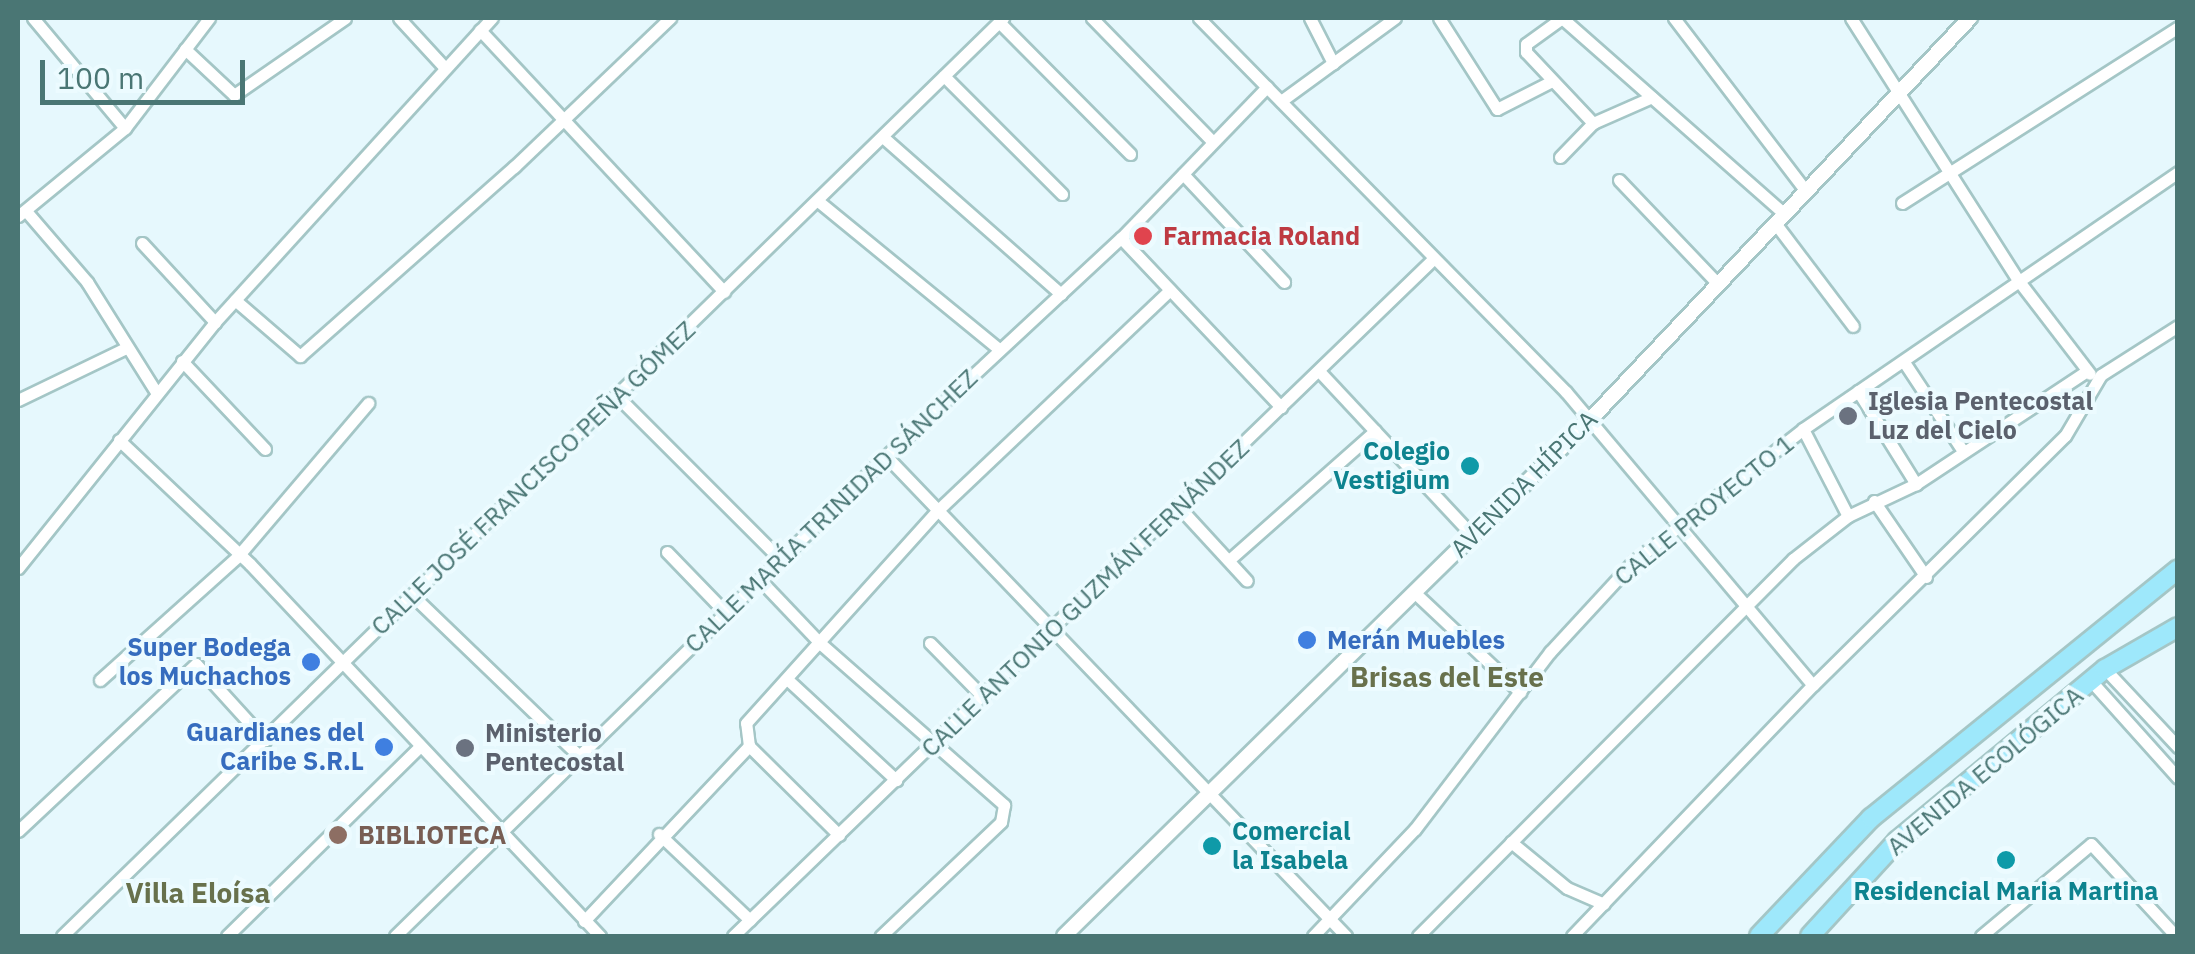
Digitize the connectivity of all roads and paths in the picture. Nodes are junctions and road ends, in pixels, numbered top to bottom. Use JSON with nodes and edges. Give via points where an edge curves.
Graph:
{"nodes":[{"id":1,"x":33,"y":18,"type":"edge"},
{"id":2,"x":209,"y":18,"type":"edge"},
{"id":3,"x":345,"y":18,"type":"edge"},
{"id":4,"x":398,"y":18,"type":"edge"},
{"id":5,"x":492,"y":18,"type":"edge"},
{"id":6,"x":670,"y":18,"type":"edge"},
{"id":7,"x":1092,"y":18,"type":"edge"},
{"id":8,"x":1199,"y":18,"type":"edge"},
{"id":9,"x":1310,"y":18,"type":"edge"},
{"id":10,"x":1394,"y":18,"type":"edge"},
{"id":11,"x":1439,"y":18,"type":"edge"},
{"id":12,"x":1562,"y":18,"type":"edge"},
{"id":13,"x":1674,"y":18,"type":"edge"},
{"id":14,"x":1851,"y":18,"type":"edge"},
{"id":15,"x":1970,"y":18,"type":"edge"},
{"id":16,"x":1001,"y":20,"type":"edge"},
{"id":17,"x":2178,"y":26,"type":"edge"},
{"id":18,"x":480,"y":30,"type":"junction"},
{"id":19,"x":185,"y":49,"type":"junction"},
{"id":20,"x":1333,"y":63,"type":"junction"},
{"id":21,"x":446,"y":68,"type":"junction"},
{"id":22,"x":944,"y":76,"type":"junction"},
{"id":23,"x":1552,"y":82,"type":"junction"},
{"id":24,"x":1267,"y":87,"type":"junction"},
{"id":25,"x":1898,"y":94,"type":"junction"},
{"id":26,"x":1652,"y":97,"type":"junction"},
{"id":27,"x":1282,"y":102,"type":"junction"},
{"id":28,"x":562,"y":123,"type":"junction"},
{"id":29,"x":1593,"y":123,"type":"junction"},
{"id":30,"x":125,"y":128,"type":"junction"},
{"id":31,"x":884,"y":138,"type":"junction"},
{"id":32,"x":1212,"y":141,"type":"junction"},
{"id":33,"x":1130,"y":154,"type":"dead end"},
{"id":34,"x":1560,"y":157,"type":"dead end"},
{"id":35,"x":1948,"y":172,"type":"junction"},
{"id":36,"x":2178,"y":172,"type":"edge"},
{"id":37,"x":1182,"y":174,"type":"junction"},
{"id":38,"x":1619,"y":180,"type":"dead end"},
{"id":39,"x":1806,"y":191,"type":"junction"},
{"id":40,"x":1062,"y":194,"type":"dead end"},
{"id":41,"x":818,"y":201,"type":"junction"},
{"id":42,"x":1902,"y":203,"type":"dead end"},
{"id":43,"x":22,"y":214,"type":"edge"},
{"id":44,"x":1780,"y":218,"type":"junction"},
{"id":45,"x":1121,"y":238,"type":"junction"},
{"id":46,"x":142,"y":243,"type":"dead end"},
{"id":47,"x":1434,"y":258,"type":"junction"},
{"id":48,"x":2018,"y":280,"type":"junction"},
{"id":49,"x":1284,"y":282,"type":"dead end"},
{"id":50,"x":1718,"y":284,"type":"junction"},
{"id":51,"x":1170,"y":290,"type":"junction"},
{"id":52,"x":724,"y":292,"type":"junction"},
{"id":53,"x":1060,"y":294,"type":"junction"},
{"id":54,"x":235,"y":300,"type":"junction"},
{"id":55,"x":215,"y":322,"type":"junction"},
{"id":56,"x":1853,"y":326,"type":"dead end"},
{"id":57,"x":2178,"y":326,"type":"edge"},
{"id":58,"x":124,"y":348,"type":"junction"},
{"id":59,"x":999,"y":349,"type":"junction"},
{"id":60,"x":182,"y":362,"type":"junction"},
{"id":61,"x":1904,"y":362,"type":"junction"},
{"id":62,"x":1319,"y":371,"type":"junction"},
{"id":63,"x":2084,"y":373,"type":"junction"},
{"id":64,"x":2102,"y":375,"type":"junction"},
{"id":65,"x":1858,"y":391,"type":"junction"},
{"id":66,"x":156,"y":392,"type":"junction"},
{"id":67,"x":617,"y":396,"type":"junction"},
{"id":68,"x":18,"y":400,"type":"edge"},
{"id":69,"x":368,"y":403,"type":"dead end"},
{"id":70,"x":1281,"y":407,"type":"junction"},
{"id":71,"x":1589,"y":420,"type":"junction"},
{"id":72,"x":1803,"y":429,"type":"junction"},
{"id":73,"x":1375,"y":431,"type":"junction"},
{"id":74,"x":119,"y":440,"type":"junction"},
{"id":75,"x":265,"y":449,"type":"dead end"},
{"id":76,"x":1963,"y":451,"type":"junction"},
{"id":77,"x":886,"y":456,"type":"junction"},
{"id":78,"x":1916,"y":484,"type":"junction"},
{"id":79,"x":1874,"y":501,"type":"junction"},
{"id":80,"x":1179,"y":508,"type":"junction"},
{"id":81,"x":937,"y":511,"type":"junction"},
{"id":82,"x":1848,"y":516,"type":"junction"},
{"id":83,"x":1682,"y":528,"type":"junction"},
{"id":84,"x":1472,"y":535,"type":"junction"},
{"id":85,"x":667,"y":552,"type":"dead end"},
{"id":86,"x":238,"y":556,"type":"junction"},
{"id":87,"x":780,"y":559,"type":"junction"},
{"id":88,"x":1229,"y":560,"type":"junction"},
{"id":89,"x":18,"y":568,"type":"edge"},
{"id":90,"x":2178,"y":569,"type":"edge"},
{"id":91,"x":1926,"y":577,"type":"junction"},
{"id":92,"x":760,"y":580,"type":"junction"},
{"id":93,"x":1248,"y":581,"type":"dead end"},
{"id":94,"x":1414,"y":592,"type":"junction"},
{"id":95,"x":412,"y":595,"type":"junction"},
{"id":96,"x":1746,"y":605,"type":"junction"},
{"id":97,"x":726,"y":613,"type":"junction"},
{"id":98,"x":2178,"y":627,"type":"edge"},
{"id":99,"x":1050,"y":632,"type":"junction"},
{"id":100,"x":930,"y":642,"type":"dead end"},
{"id":101,"x":821,"y":644,"type":"junction"},
{"id":102,"x":340,"y":665,"type":"junction"},
{"id":103,"x":2098,"y":675,"type":"junction"},
{"id":104,"x":787,"y":679,"type":"junction"},
{"id":105,"x":100,"y":680,"type":"dead end"},
{"id":106,"x":1813,"y":684,"type":"junction"},
{"id":107,"x":1520,"y":692,"type":"junction"},
{"id":108,"x":983,"y":697,"type":"junction"},
{"id":109,"x":265,"y":740,"type":"junction"},
{"id":110,"x":936,"y":742,"type":"junction"},
{"id":111,"x":749,"y":746,"type":"junction"},
{"id":112,"x":2178,"y":747,"type":"edge"},
{"id":113,"x":418,"y":748,"type":"junction"},
{"id":114,"x":578,"y":756,"type":"junction"},
{"id":115,"x":2176,"y":772,"type":"edge"},
{"id":116,"x":896,"y":780,"type":"junction"},
{"id":117,"x":1207,"y":796,"type":"junction"},
{"id":118,"x":18,"y":831,"type":"edge"},
{"id":119,"x":502,"y":833,"type":"junction"},
{"id":120,"x":659,"y":834,"type":"junction"},
{"id":121,"x":839,"y":836,"type":"junction"},
{"id":122,"x":1511,"y":842,"type":"junction"},
{"id":123,"x":1604,"y":904,"type":"junction"},
{"id":124,"x":584,"y":920,"type":"junction"},
{"id":125,"x":750,"y":920,"type":"junction"},
{"id":126,"x":1328,"y":920,"type":"junction"},
{"id":127,"x":62,"y":936,"type":"edge"},
{"id":128,"x":227,"y":936,"type":"edge"},
{"id":129,"x":395,"y":936,"type":"edge"},
{"id":130,"x":600,"y":936,"type":"edge"},
{"id":131,"x":733,"y":936,"type":"edge"},
{"id":132,"x":881,"y":936,"type":"edge"},
{"id":133,"x":1064,"y":936,"type":"edge"},
{"id":134,"x":1313,"y":936,"type":"edge"},
{"id":135,"x":1346,"y":936,"type":"edge"},
{"id":136,"x":1418,"y":936,"type":"edge"},
{"id":137,"x":1572,"y":936,"type":"edge"},
{"id":138,"x":1760,"y":936,"type":"edge"},
{"id":139,"x":1810,"y":936,"type":"edge"},
{"id":140,"x":1981,"y":936,"type":"edge"},
{"id":141,"x":2176,"y":936,"type":"edge"}],
"edges":[{"from":1,"to":30,"type":"street"},
{"from":2,"to":19,"type":"street"},
{"from":3,"to":19,"type":"street","via":[[234,95]]},
{"from":4,"to":21,"type":"street"},
{"from":5,"to":18,"type":"street"},
{"from":6,"to":28,"type":"street"},
{"from":7,"to":32,"type":"street"},
{"from":8,"to":24,"type":"street"},
{"from":9,"to":20,"type":"street"},
{"from":10,"to":20,"type":"street"},
{"from":11,"to":23,"type":"street","via":[[1497,109]]},
{"from":12,"to":23,"type":"street","via":[[1526,47]]},
{"from":12,"to":26,"type":"street"},
{"from":13,"to":39,"type":"street"},
{"from":14,"to":25,"type":"street"},
{"from":15,"to":25,"type":"street","name":"AVENIDA HÍPICA"},
{"from":16,"to":22,"type":"street","name":"CALLE JOSÉ FRANCISCO PEÑA GÓMEZ"},
{"from":16,"to":33,"type":"street"},
{"from":17,"to":35,"type":"street"},
{"from":18,"to":21,"type":"street"},
{"from":18,"to":28,"type":"street"},
{"from":19,"to":30,"type":"street"},
{"from":20,"to":27,"type":"street"},
{"from":21,"to":54,"type":"street"},
{"from":22,"to":31,"type":"street","name":"CALLE JOSÉ FRANCISCO PEÑA GÓMEZ"},
{"from":22,"to":40,"type":"street"},
{"from":23,"to":29,"type":"street"},
{"from":24,"to":27,"type":"street"},
{"from":24,"to":32,"type":"street","name":"CALLE MARÍA TRINIDAD SÁNCHEZ"},
{"from":25,"to":35,"type":"street"},
{"from":25,"to":39,"type":"street","name":"AVENIDA HÍPICA"},
{"from":26,"to":29,"type":"street"},
{"from":26,"to":44,"type":"street"},
{"from":27,"to":47,"type":"street"},
{"from":28,"to":52,"type":"street"},
{"from":28,"to":54,"type":"street","via":[[300,356]]},
{"from":29,"to":34,"type":"street"},
{"from":30,"to":43,"type":"street"},
{"from":31,"to":41,"type":"street","name":"CALLE JOSÉ FRANCISCO PEÑA GÓMEZ"},
{"from":31,"to":53,"type":"street"},
{"from":32,"to":37,"type":"street","name":"CALLE MARÍA TRINIDAD SÁNCHEZ"},
{"from":35,"to":42,"type":"street"},
{"from":35,"to":48,"type":"street"},
{"from":36,"to":48,"type":"street","name":"CALLE PROYECTO 1"},
{"from":37,"to":45,"type":"street","name":"CALLE MARÍA TRINIDAD SÁNCHEZ"},
{"from":37,"to":49,"type":"street"},
{"from":38,"to":50,"type":"street"},
{"from":39,"to":44,"type":"street","name":"AVENIDA HÍPICA"},
{"from":41,"to":52,"type":"street","name":"CALLE JOSÉ FRANCISCO PEÑA GÓMEZ"},
{"from":41,"to":59,"type":"street"},
{"from":43,"to":58,"type":"street","via":[[87,282]]},
{"from":44,"to":50,"type":"street","name":"AVENIDA HÍPICA"},
{"from":44,"to":56,"type":"street"},
{"from":45,"to":51,"type":"street"},
{"from":45,"to":53,"type":"street","name":"CALLE MARÍA TRINIDAD SÁNCHEZ"},
{"from":46,"to":55,"type":"street"},
{"from":47,"to":62,"type":"street","name":"CALLE ANTONIO GUZMÁN FERNÁNDEZ"},
{"from":47,"to":71,"type":"street"},
{"from":48,"to":61,"type":"street","name":"CALLE PROYECTO 1"},
{"from":48,"to":63,"type":"street"},
{"from":50,"to":71,"type":"street","name":"AVENIDA HÍPICA"},
{"from":51,"to":70,"type":"street"},
{"from":51,"to":81,"type":"street"},
{"from":52,"to":67,"type":"street","name":"CALLE JOSÉ FRANCISCO PEÑA GÓMEZ"},
{"from":53,"to":59,"type":"street","name":"CALLE MARÍA TRINIDAD SÁNCHEZ"},
{"from":54,"to":55,"type":"street"},
{"from":55,"to":60,"type":"street"},
{"from":57,"to":64,"type":"street"},
{"from":58,"to":66,"type":"street"},
{"from":58,"to":68,"type":"street"},
{"from":59,"to":77,"type":"street","name":"CALLE MARÍA TRINIDAD SÁNCHEZ"},
{"from":60,"to":66,"type":"street"},
{"from":60,"to":75,"type":"street"},
{"from":61,"to":65,"type":"street","name":"CALLE PROYECTO 1"},
{"from":61,"to":76,"type":"street"},
{"from":62,"to":70,"type":"street","name":"CALLE ANTONIO GUZMÁN FERNÁNDEZ"},
{"from":62,"to":73,"type":"street"},
{"from":63,"to":64,"type":"street"},
{"from":63,"to":76,"type":"street"},
{"from":64,"to":91,"type":"street","via":[[2065,436]]},
{"from":65,"to":72,"type":"street","name":"CALLE PROYECTO 1"},
{"from":65,"to":78,"type":"street"},
{"from":66,"to":74,"type":"street"},
{"from":67,"to":87,"type":"street"},
{"from":67,"to":95,"type":"street","name":"CALLE JOSÉ FRANCISCO PEÑA GÓMEZ"},
{"from":69,"to":86,"type":"street"},
{"from":70,"to":80,"type":"street","name":"CALLE ANTONIO GUZMÁN FERNÁNDEZ"},
{"from":71,"to":83,"type":"street"},
{"from":71,"to":84,"type":"street","name":"AVENIDA HÍPICA"},
{"from":72,"to":82,"type":"street"},
{"from":72,"to":83,"type":"street","name":"CALLE PROYECTO 1"},
{"from":73,"to":84,"type":"street"},
{"from":73,"to":88,"type":"street"},
{"from":74,"to":86,"type":"street"},
{"from":74,"to":89,"type":"street"},
{"from":76,"to":78,"type":"street"},
{"from":77,"to":81,"type":"street"},
{"from":77,"to":87,"type":"street","name":"CALLE MARÍA TRINIDAD SÁNCHEZ"},
{"from":78,"to":79,"type":"street"},
{"from":79,"to":82,"type":"street"},
{"from":79,"to":91,"type":"street"},
{"from":80,"to":88,"type":"street"},
{"from":80,"to":99,"type":"street","name":"CALLE ANTONIO GUZMÁN FERNÁNDEZ"},
{"from":81,"to":99,"type":"street"},
{"from":81,"to":101,"type":"street"},
{"from":82,"to":96,"type":"street"},
{"from":83,"to":96,"type":"street"},
{"from":83,"to":107,"type":"street","name":"CALLE PROYECTO 1","via":[[1633,562]]},
{"from":84,"to":94,"type":"street","name":"AVENIDA HÍPICA"},
{"from":85,"to":97,"type":"street"},
{"from":86,"to":102,"type":"street"},
{"from":86,"to":105,"type":"street"},
{"from":87,"to":92,"type":"street","name":"CALLE MARÍA TRINIDAD SÁNCHEZ"},
{"from":88,"to":93,"type":"street"},
{"from":90,"to":138,"type":"main road","via":[[1871,818]]},
{"from":91,"to":106,"type":"street"},
{"from":92,"to":97,"type":"street","name":"CALLE MARÍA TRINIDAD SÁNCHEZ"},
{"from":92,"to":101,"type":"street"},
{"from":94,"to":107,"type":"street"},
{"from":94,"to":117,"type":"street","name":"AVENIDA HÍPICA"},
{"from":95,"to":102,"type":"street","name":"CALLE JOSÉ FRANCISCO PEÑA GÓMEZ"},
{"from":95,"to":114,"type":"street"},
{"from":96,"to":106,"type":"street"},
{"from":96,"to":122,"type":"street"},
{"from":97,"to":114,"type":"street","name":"CALLE MARÍA TRINIDAD SÁNCHEZ"},
{"from":98,"to":103,"type":"main road","name":"AVENIDA ECOLÓGICA"},
{"from":99,"to":108,"type":"street","name":"CALLE ANTONIO GUZMÁN FERNÁNDEZ"},
{"from":99,"to":117,"type":"street"},
{"from":100,"to":108,"type":"street"},
{"from":101,"to":104,"type":"street"},
{"from":101,"to":110,"type":"street"},
{"from":102,"to":109,"type":"street","name":"CALLE JOSÉ FRANCISCO PEÑA GÓMEZ"},
{"from":102,"to":113,"type":"street"},
{"from":103,"to":112,"type":"street"},
{"from":103,"to":115,"type":"street"},
{"from":103,"to":139,"type":"main road","name":"AVENIDA ECOLÓGICA","via":[[1896,841]]},
{"from":104,"to":111,"type":"street","via":[[746,723]]},
{"from":104,"to":116,"type":"street"},
{"from":106,"to":123,"type":"street"},
{"from":107,"to":126,"type":"street","name":"CALLE PROYECTO 1","via":[[1415,829]]},
{"from":108,"to":110,"type":"street","name":"CALLE ANTONIO GUZMÁN FERNÁNDEZ"},
{"from":109,"to":118,"type":"street","via":[[196,664]]},
{"from":109,"to":127,"type":"street","name":"CALLE JOSÉ FRANCISCO PEÑA GÓMEZ"},
{"from":110,"to":116,"type":"street","name":"CALLE ANTONIO GUZMÁN FERNÁNDEZ"},
{"from":110,"to":132,"type":"street","via":[[1006,814]]},
{"from":111,"to":120,"type":"street"},
{"from":111,"to":121,"type":"street"},
{"from":113,"to":119,"type":"street"},
{"from":113,"to":128,"type":"street"},
{"from":114,"to":119,"type":"street","name":"CALLE MARÍA TRINIDAD SÁNCHEZ"},
{"from":116,"to":121,"type":"street","name":"CALLE ANTONIO GUZMÁN FERNÁNDEZ"},
{"from":117,"to":126,"type":"street"},
{"from":117,"to":133,"type":"street","name":"AVENIDA HÍPICA"},
{"from":119,"to":124,"type":"street"},
{"from":119,"to":129,"type":"street","name":"CALLE MARÍA TRINIDAD SÁNCHEZ"},
{"from":120,"to":124,"type":"street"},
{"from":120,"to":125,"type":"street"},
{"from":121,"to":125,"type":"street","name":"CALLE ANTONIO GUZMÁN FERNÁNDEZ"},
{"from":122,"to":123,"type":"street","via":[[1566,888]]},
{"from":122,"to":136,"type":"street"},
{"from":123,"to":137,"type":"street"},
{"from":124,"to":130,"type":"street"},
{"from":125,"to":131,"type":"street","name":"CALLE ANTONIO GUZMÁN FERNÁNDEZ"},
{"from":126,"to":134,"type":"street","name":"CALLE PROYECTO 1"},
{"from":126,"to":135,"type":"street"},
{"from":140,"to":141,"type":"street","via":[[2091,844]]}]}
